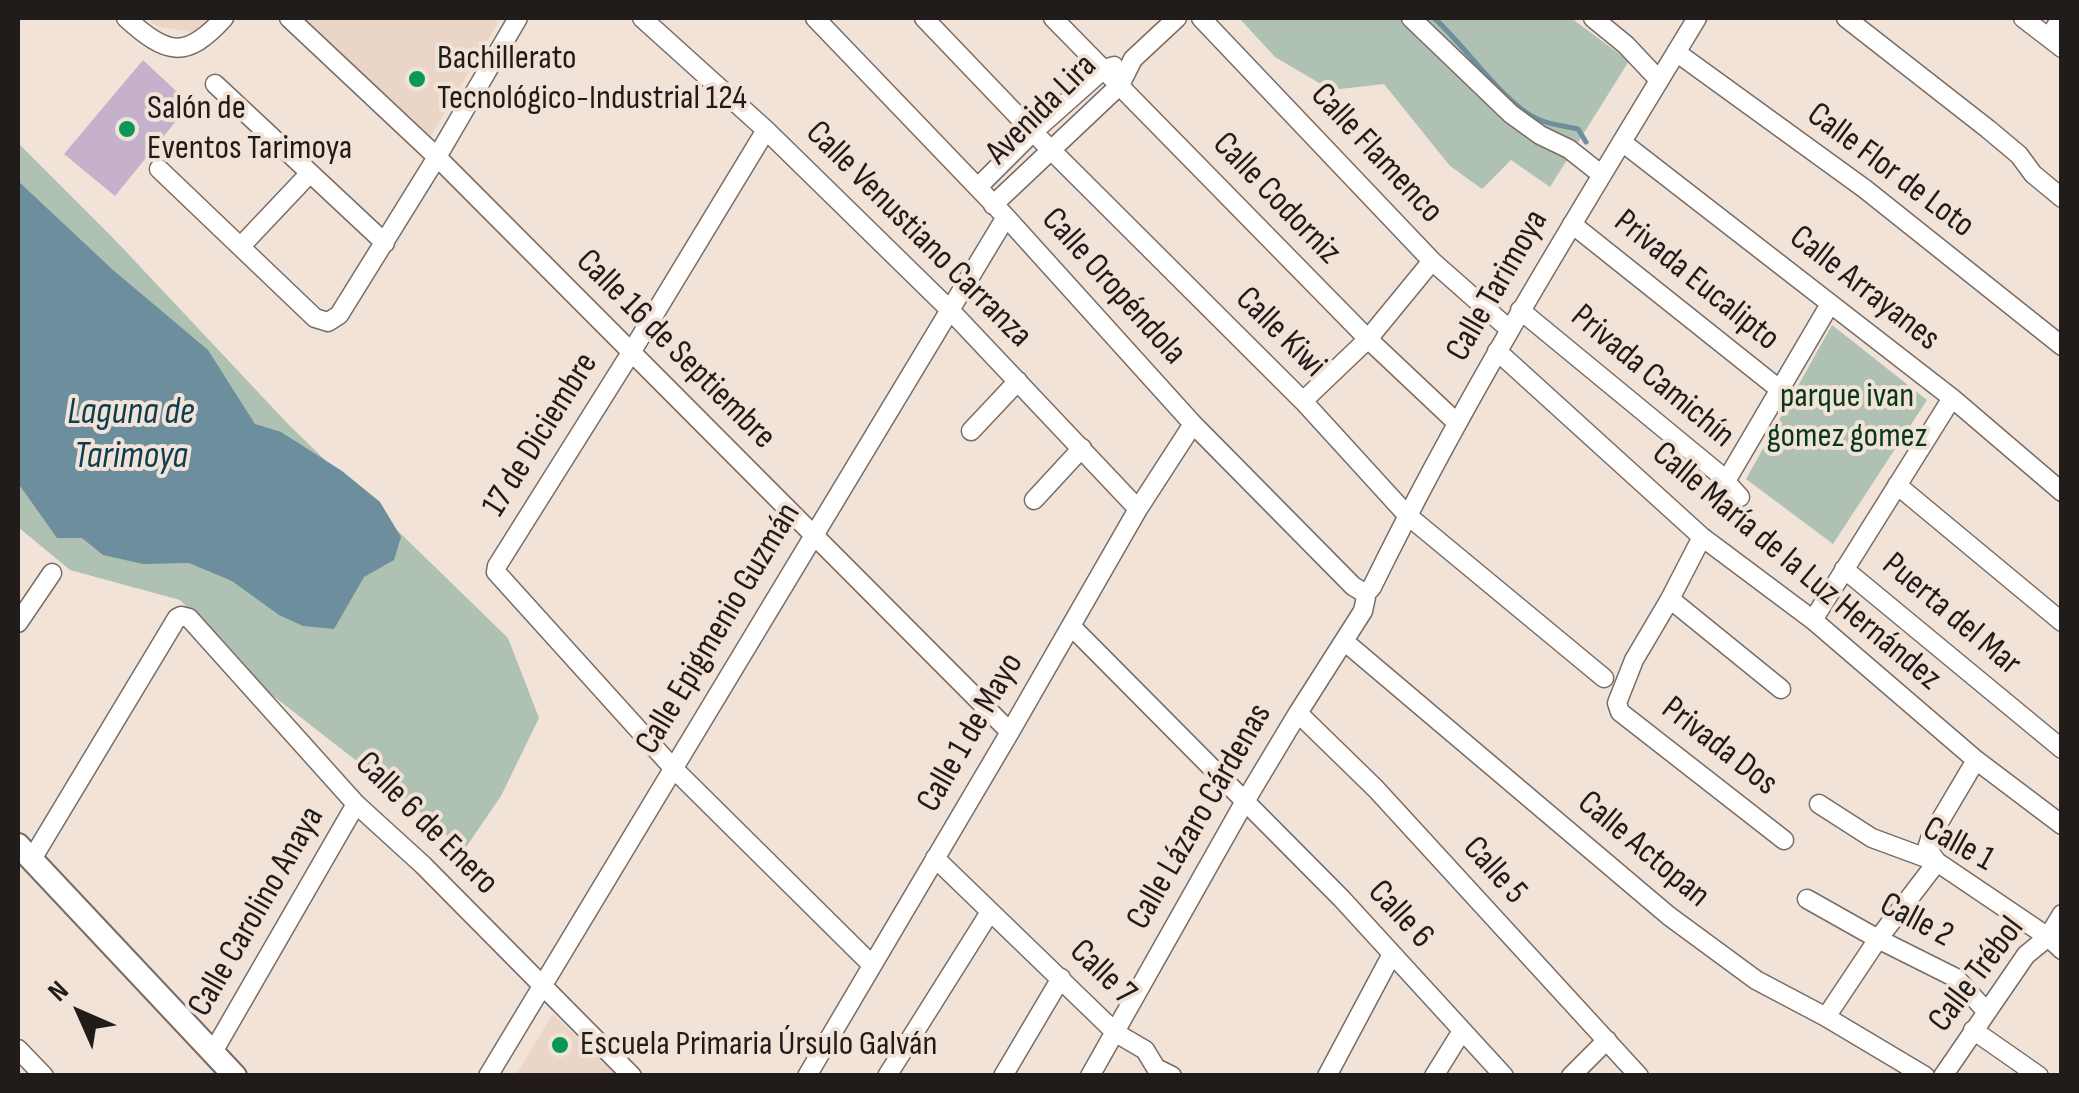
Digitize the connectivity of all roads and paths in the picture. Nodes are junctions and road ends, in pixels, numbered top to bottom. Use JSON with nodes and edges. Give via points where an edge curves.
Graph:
{"nodes":[{"id":1,"x":126,"y":18,"type":"edge"},
{"id":2,"x":224,"y":18,"type":"edge"},
{"id":3,"x":290,"y":18,"type":"edge"},
{"id":4,"x":518,"y":18,"type":"edge"},
{"id":5,"x":642,"y":18,"type":"edge"},
{"id":6,"x":816,"y":18,"type":"edge"},
{"id":7,"x":924,"y":18,"type":"edge"},
{"id":8,"x":1053,"y":18,"type":"edge"},
{"id":9,"x":1177,"y":18,"type":"edge"},
{"id":10,"x":1201,"y":18,"type":"edge"},
{"id":11,"x":1410,"y":18,"type":"edge"},
{"id":12,"x":1593,"y":18,"type":"edge"},
{"id":13,"x":1696,"y":18,"type":"edge"},
{"id":14,"x":1846,"y":18,"type":"edge"},
{"id":15,"x":2023,"y":18,"type":"edge"},
{"id":16,"x":2061,"y":18,"type":"edge"},
{"id":17,"x":2055,"y":43,"type":"edge"},
{"id":18,"x":1676,"y":52,"type":"junction"},
{"id":19,"x":1133,"y":60,"type":"junction"},
{"id":20,"x":1104,"y":69,"type":"junction"},
{"id":21,"x":1659,"y":80,"type":"junction"},
{"id":22,"x":215,"y":84,"type":"dead end"},
{"id":23,"x":1120,"y":85,"type":"junction"},
{"id":24,"x":766,"y":130,"type":"junction"},
{"id":25,"x":1033,"y":132,"type":"junction"},
{"id":26,"x":1622,"y":142,"type":"junction"},
{"id":27,"x":1052,"y":150,"type":"junction"},
{"id":28,"x":436,"y":157,"type":"junction"},
{"id":29,"x":160,"y":169,"type":"dead end"},
{"id":30,"x":310,"y":173,"type":"junction"},
{"id":31,"x":1602,"y":175,"type":"junction"},
{"id":32,"x":978,"y":187,"type":"junction"},
{"id":33,"x":2062,"y":198,"type":"edge"},
{"id":34,"x":1000,"y":211,"type":"junction"},
{"id":35,"x":1572,"y":224,"type":"junction"},
{"id":36,"x":384,"y":243,"type":"junction"},
{"id":37,"x":241,"y":246,"type":"junction"},
{"id":38,"x":1432,"y":261,"type":"junction"},
{"id":39,"x":1830,"y":304,"type":"junction"},
{"id":40,"x":949,"y":308,"type":"junction"},
{"id":41,"x":1520,"y":310,"type":"junction"},
{"id":42,"x":1509,"y":329,"type":"junction"},
{"id":43,"x":1368,"y":339,"type":"junction"},
{"id":44,"x":2062,"y":346,"type":"edge"},
{"id":45,"x":1497,"y":351,"type":"junction"},
{"id":46,"x":632,"y":352,"type":"junction"},
{"id":47,"x":1018,"y":381,"type":"junction"},
{"id":48,"x":1779,"y":389,"type":"junction"},
{"id":49,"x":1952,"y":398,"type":"junction"},
{"id":50,"x":1303,"y":401,"type":"junction"},
{"id":51,"x":1456,"y":422,"type":"junction"},
{"id":52,"x":1193,"y":424,"type":"junction"},
{"id":53,"x":970,"y":432,"type":"dead end"},
{"id":54,"x":1082,"y":448,"type":"junction"},
{"id":55,"x":1726,"y":481,"type":"junction"},
{"id":56,"x":1897,"y":485,"type":"junction"},
{"id":57,"x":2062,"y":492,"type":"edge"},
{"id":58,"x":1740,"y":497,"type":"dead end"},
{"id":59,"x":1034,"y":500,"type":"dead end"},
{"id":60,"x":1138,"y":510,"type":"junction"},
{"id":61,"x":1407,"y":515,"type":"junction"},
{"id":62,"x":813,"y":536,"type":"junction"},
{"id":63,"x":1702,"y":537,"type":"junction"},
{"id":64,"x":1844,"y":569,"type":"junction"},
{"id":65,"x":52,"y":573,"type":"dead end"},
{"id":66,"x":1365,"y":594,"type":"junction"},
{"id":67,"x":1670,"y":599,"type":"junction"},
{"id":68,"x":1813,"y":620,"type":"junction"},
{"id":69,"x":2062,"y":622,"type":"edge"},
{"id":70,"x":18,"y":623,"type":"edge"},
{"id":71,"x":1071,"y":626,"type":"junction"},
{"id":72,"x":1344,"y":640,"type":"junction"},
{"id":73,"x":1604,"y":678,"type":"dead end"},
{"id":74,"x":1781,"y":689,"type":"dead end"},
{"id":75,"x":1298,"y":713,"type":"junction"},
{"id":76,"x":1010,"y":732,"type":"junction"},
{"id":77,"x":2062,"y":749,"type":"edge"},
{"id":78,"x":1976,"y":760,"type":"junction"},
{"id":79,"x":674,"y":769,"type":"junction"},
{"id":80,"x":1244,"y":803,"type":"junction"},
{"id":81,"x":356,"y":804,"type":"junction"},
{"id":82,"x":1819,"y":804,"type":"dead end"},
{"id":83,"x":2062,"y":825,"type":"edge"},
{"id":84,"x":1784,"y":840,"type":"dead end"},
{"id":85,"x":24,"y":852,"type":"edge"},
{"id":86,"x":935,"y":858,"type":"junction"},
{"id":87,"x":1937,"y":862,"type":"junction"},
{"id":88,"x":1808,"y":899,"type":"dead end"},
{"id":89,"x":990,"y":912,"type":"junction"},
{"id":90,"x":2062,"y":914,"type":"edge"},
{"id":91,"x":1878,"y":939,"type":"junction"},
{"id":92,"x":2055,"y":943,"type":"edge"},
{"id":93,"x":1392,"y":954,"type":"junction"},
{"id":94,"x":872,"y":966,"type":"junction"},
{"id":95,"x":1061,"y":978,"type":"junction"},
{"id":96,"x":542,"y":984,"type":"junction"},
{"id":97,"x":1134,"y":996,"type":"junction"},
{"id":98,"x":1986,"y":1011,"type":"junction"},
{"id":99,"x":1826,"y":1017,"type":"junction"},
{"id":100,"x":1462,"y":1030,"type":"junction"},
{"id":101,"x":1974,"y":1030,"type":"junction"},
{"id":102,"x":1116,"y":1033,"type":"junction"},
{"id":103,"x":1607,"y":1040,"type":"junction"},
{"id":104,"x":18,"y":1049,"type":"edge"},
{"id":105,"x":1145,"y":1050,"type":"junction"},
{"id":106,"x":213,"y":1052,"type":"junction"},
{"id":107,"x":814,"y":1072,"type":"edge"},
{"id":108,"x":44,"y":1076,"type":"edge"},
{"id":109,"x":235,"y":1076,"type":"edge"},
{"id":110,"x":488,"y":1076,"type":"edge"},
{"id":111,"x":632,"y":1076,"type":"edge"},
{"id":112,"x":887,"y":1076,"type":"edge"},
{"id":113,"x":1003,"y":1076,"type":"edge"},
{"id":114,"x":1090,"y":1076,"type":"edge"},
{"id":115,"x":1172,"y":1076,"type":"edge"},
{"id":116,"x":1327,"y":1076,"type":"edge"},
{"id":117,"x":1434,"y":1076,"type":"edge"},
{"id":118,"x":1504,"y":1076,"type":"edge"},
{"id":119,"x":1571,"y":1076,"type":"edge"},
{"id":120,"x":1639,"y":1076,"type":"edge"},
{"id":121,"x":1925,"y":1076,"type":"edge"},
{"id":122,"x":1943,"y":1076,"type":"edge"},
{"id":123,"x":2039,"y":1076,"type":"edge"}],
"edges":[{"from":1,"to":2,"type":"street","via":[[160,45],[175,48],[206,37]]},
{"from":3,"to":28,"type":"street","name":"Calle 16 de Septiembre"},
{"from":4,"to":28,"type":"street"},
{"from":5,"to":24,"type":"street","name":"Calle Venustiano Carranza"},
{"from":6,"to":32,"type":"street","name":"Calle Oropéndola"},
{"from":7,"to":25,"type":"street","name":"Calle Kiwi"},
{"from":8,"to":20,"type":"street","name":"Calle Codorniz"},
{"from":9,"to":19,"type":"street","name":"Avenida Lira"},
{"from":10,"to":38,"type":"street","name":"Calle Flamenco"},
{"from":11,"to":31,"type":"street","via":[[1511,114]]},
{"from":12,"to":21,"type":"street"},
{"from":13,"to":18,"type":"street","name":"Calle Tarimoya"},
{"from":14,"to":33,"type":"street","via":[[2009,146]]},
{"from":15,"to":17,"type":"street"},
{"from":16,"to":17,"type":"street"},
{"from":18,"to":21,"type":"street","name":"Calle Tarimoya"},
{"from":18,"to":44,"type":"street","name":"Calle Flor de Loto","via":[[1865,189]]},
{"from":19,"to":20,"type":"street","name":"Avenida Lira"},
{"from":19,"to":23,"type":"street","name":"Avenida Lira"},
{"from":20,"to":23,"type":"street","name":"Calle Codorniz"},
{"from":20,"to":25,"type":"street","name":"Avenida Lira"},
{"from":21,"to":26,"type":"street","name":"Calle Tarimoya"},
{"from":22,"to":30,"type":"street"},
{"from":23,"to":27,"type":"street","name":"Avenida Lira"},
{"from":23,"to":43,"type":"street","name":"Calle Codorniz"},
{"from":24,"to":40,"type":"street","name":"Calle Venustiano Carranza"},
{"from":24,"to":46,"type":"street","name":"17 de Diciembre"},
{"from":25,"to":27,"type":"street","name":"Calle Kiwi"},
{"from":25,"to":32,"type":"street","name":"Avenida Lira"},
{"from":26,"to":31,"type":"street","name":"Calle Tarimoya"},
{"from":26,"to":39,"type":"street","name":"Calle Arrayanes"},
{"from":27,"to":34,"type":"street","name":"Avenida Lira"},
{"from":27,"to":50,"type":"street","name":"Calle Kiwi"},
{"from":28,"to":36,"type":"street"},
{"from":28,"to":46,"type":"street","name":"Calle 16 de Septiembre"},
{"from":29,"to":37,"type":"street"},
{"from":30,"to":36,"type":"street"},
{"from":30,"to":37,"type":"street"},
{"from":31,"to":35,"type":"street","name":"Calle Tarimoya"},
{"from":32,"to":34,"type":"street","name":"Calle Oropéndola"},
{"from":34,"to":40,"type":"street","name":"Calle Epigmenio Guzmán"},
{"from":34,"to":52,"type":"street","name":"Calle Oropéndola"},
{"from":35,"to":41,"type":"street","name":"Calle Tarimoya"},
{"from":35,"to":48,"type":"street","name":"Privada Eucalipto"},
{"from":36,"to":37,"type":"street","via":[[339,316],[328,322]]},
{"from":38,"to":42,"type":"street","name":"Calle Flamenco"},
{"from":38,"to":43,"type":"street"},
{"from":39,"to":48,"type":"street"},
{"from":39,"to":49,"type":"street","name":"Calle Arrayanes"},
{"from":40,"to":47,"type":"street","name":"Calle Venustiano Carranza"},
{"from":40,"to":62,"type":"street","name":"Calle Epigmenio Guzmán"},
{"from":41,"to":42,"type":"street","name":"Calle Tarimoya"},
{"from":41,"to":55,"type":"street","name":"Privada Camichín"},
{"from":42,"to":45,"type":"street","name":"Calle Tarimoya"},
{"from":43,"to":50,"type":"street"},
{"from":43,"to":51,"type":"street","name":"Calle Codorniz"},
{"from":45,"to":51,"type":"street","name":"Calle Tarimoya"},
{"from":45,"to":63,"type":"street","name":"Calle María de la Luz Hernández"},
{"from":46,"to":62,"type":"street","name":"Calle 16 de Septiembre"},
{"from":46,"to":79,"type":"street","name":"17 de Diciembre","via":[[496,569]]},
{"from":47,"to":53,"type":"street"},
{"from":47,"to":54,"type":"street","name":"Calle Venustiano Carranza"},
{"from":48,"to":55,"type":"street"},
{"from":49,"to":56,"type":"street"},
{"from":49,"to":57,"type":"street","name":"Calle Arrayanes"},
{"from":50,"to":61,"type":"street","name":"Calle Kiwi"},
{"from":51,"to":61,"type":"street","name":"Calle Tarimoya"},
{"from":52,"to":60,"type":"street","name":"Calle 1 de Mayo"},
{"from":52,"to":66,"type":"street","name":"Calle Oropéndola"},
{"from":54,"to":59,"type":"street"},
{"from":54,"to":60,"type":"street","name":"Calle Venustiano Carranza"},
{"from":55,"to":58,"type":"street","name":"Privada Camichín"},
{"from":56,"to":64,"type":"street"},
{"from":56,"to":69,"type":"street"},
{"from":60,"to":71,"type":"street","name":"Calle 1 de Mayo"},
{"from":61,"to":66,"type":"street","name":"Calle Tarimoya"},
{"from":61,"to":73,"type":"street","name":"Calle Kiwi"},
{"from":62,"to":76,"type":"street","name":"Calle 16 de Septiembre"},
{"from":62,"to":79,"type":"street","name":"Calle Epigmenio Guzmán"},
{"from":63,"to":67,"type":"street"},
{"from":63,"to":68,"type":"street","name":"Calle María de la Luz Hernández"},
{"from":64,"to":68,"type":"street"},
{"from":64,"to":77,"type":"street","name":"Puerta del Mar"},
{"from":65,"to":70,"type":"street"},
{"from":66,"to":72,"type":"street","name":"Calle Lázaro Cárdenas","via":[[1363,611]]},
{"from":67,"to":74,"type":"street"},
{"from":67,"to":84,"type":"street","name":"Privada Dos","via":[[1634,660],[1617,703],[1620,712]]},
{"from":68,"to":78,"type":"street","name":"Calle María de la Luz Hernández"},
{"from":71,"to":76,"type":"street","name":"Calle 1 de Mayo"},
{"from":71,"to":80,"type":"street","name":"Calle 6"},
{"from":72,"to":75,"type":"street","name":"Calle Lázaro Cárdenas"},
{"from":72,"to":99,"type":"street","name":"Calle Actopan","via":[[1669,916],[1756,980]]},
{"from":75,"to":80,"type":"street","name":"Calle Lázaro Cárdenas"},
{"from":75,"to":103,"type":"street","name":"Calle 5"},
{"from":76,"to":86,"type":"street","name":"Calle 1 de Mayo"},
{"from":78,"to":83,"type":"street","name":"Calle María de la Luz Hernández"},
{"from":78,"to":87,"type":"street","via":[[1931,836],[1927,848]]},
{"from":79,"to":94,"type":"street"},
{"from":79,"to":96,"type":"street","name":"Calle Epigmenio Guzmán"},
{"from":80,"to":93,"type":"street","name":"Calle 6"},
{"from":80,"to":97,"type":"street","name":"Calle Lázaro Cárdenas"},
{"from":81,"to":85,"type":"street","name":"Calle 6 de Enero","via":[[181,616]]},
{"from":81,"to":96,"type":"street","name":"Calle 6 de Enero"},
{"from":81,"to":106,"type":"street","name":"Calle Carolino Anaya"},
{"from":82,"to":87,"type":"street","name":"Calle 1","via":[[1872,838]]},
{"from":85,"to":106,"type":"main road"},
{"from":86,"to":89,"type":"street","name":"Calle 7"},
{"from":86,"to":94,"type":"street","name":"Calle 1 de Mayo"},
{"from":87,"to":91,"type":"street"},
{"from":87,"to":92,"type":"street","name":"Calle 1"},
{"from":88,"to":91,"type":"street","name":"Calle 2"},
{"from":89,"to":95,"type":"street","name":"Calle 7"},
{"from":89,"to":112,"type":"street"},
{"from":90,"to":92,"type":"street","name":"Calle Trébol"},
{"from":91,"to":98,"type":"street","name":"Calle 2","via":[[1956,978]]},
{"from":91,"to":99,"type":"street"},
{"from":92,"to":98,"type":"street","name":"Calle Trébol","via":[[2026,955]]},
{"from":93,"to":100,"type":"street","name":"Calle 6"},
{"from":93,"to":116,"type":"street"},
{"from":94,"to":107,"type":"street","name":"Calle 1 de Mayo"},
{"from":95,"to":102,"type":"street","name":"Calle 7"},
{"from":95,"to":113,"type":"street"},
{"from":96,"to":110,"type":"street","name":"Calle Epigmenio Guzmán"},
{"from":96,"to":111,"type":"street","name":"Calle 6 de Enero"},
{"from":97,"to":102,"type":"street","name":"Calle Lázaro Cárdenas"},
{"from":97,"to":105,"type":"street","via":[[1133,1031]]},
{"from":98,"to":101,"type":"street","name":"Calle Trébol"},
{"from":99,"to":121,"type":"street","name":"Calle Actopan"},
{"from":100,"to":117,"type":"street"},
{"from":100,"to":118,"type":"street","name":"Calle 6"},
{"from":101,"to":122,"type":"street","name":"Calle Trébol"},
{"from":101,"to":123,"type":"street"},
{"from":102,"to":105,"type":"street","name":"Calle 7"},
{"from":102,"to":114,"type":"street","name":"Calle Lázaro Cárdenas"},
{"from":103,"to":119,"type":"street"},
{"from":103,"to":120,"type":"street","name":"Calle 5"},
{"from":104,"to":108,"type":"street"},
{"from":105,"to":115,"type":"street","name":"Calle 7","via":[[1156,1068]]},
{"from":106,"to":109,"type":"main road"}]}
